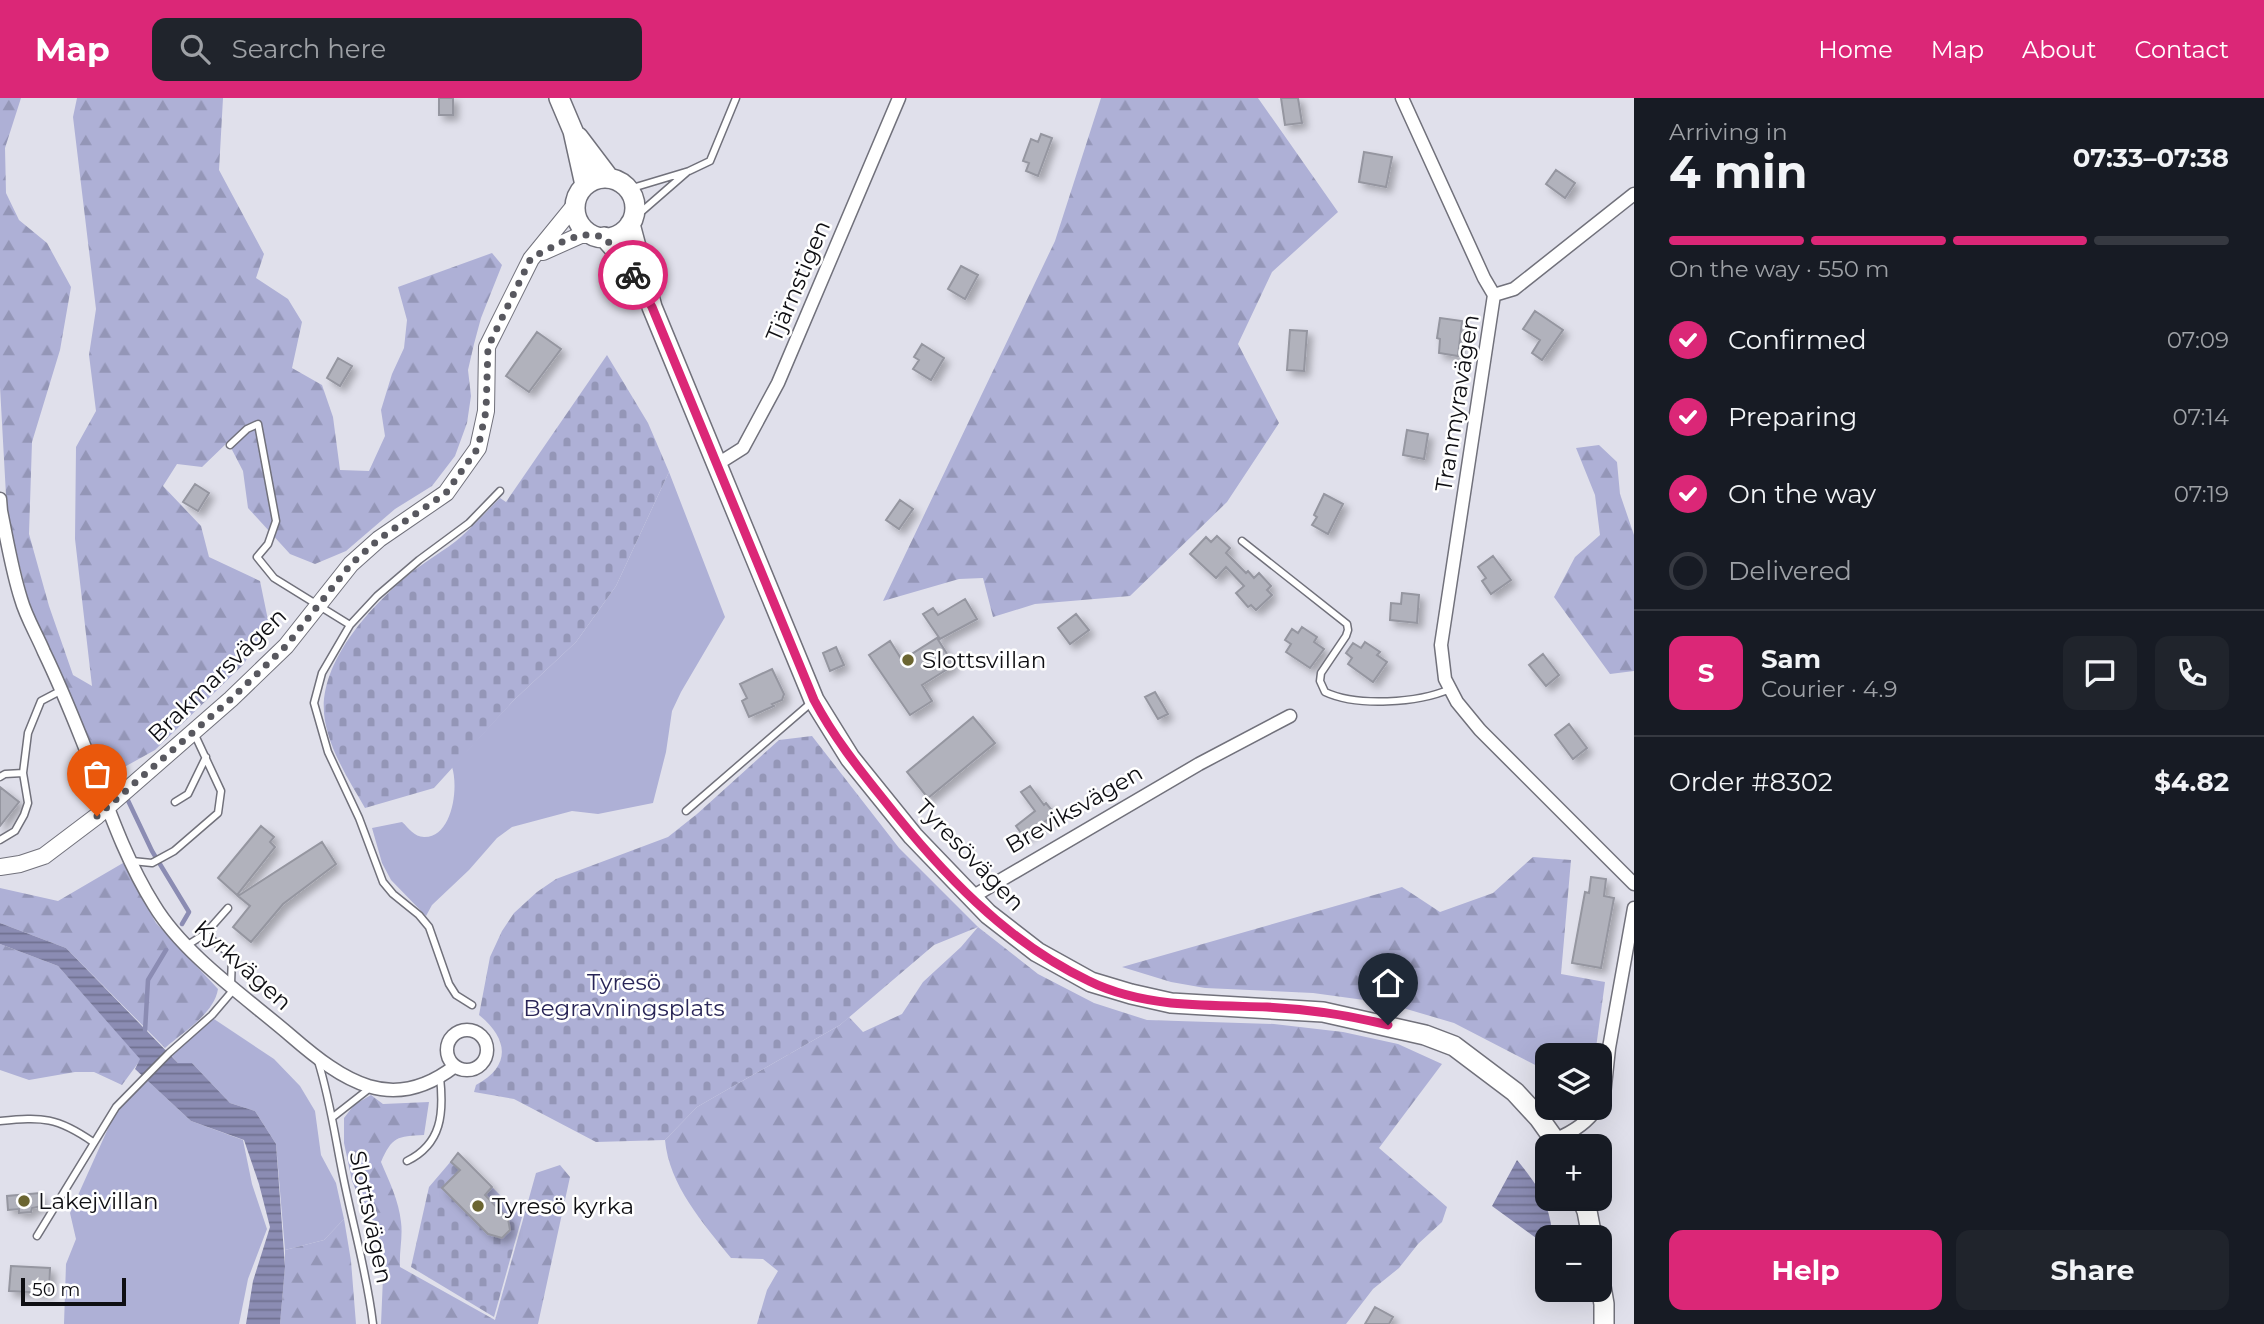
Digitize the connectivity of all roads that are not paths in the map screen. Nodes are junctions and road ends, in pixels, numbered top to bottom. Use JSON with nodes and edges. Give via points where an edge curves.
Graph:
{"nodes":[{"id":1,"x":559,"y":98,"type":"edge"},
{"id":2,"x":736,"y":98,"type":"edge"},
{"id":3,"x":899,"y":98,"type":"edge"},
{"id":4,"x":1402,"y":98,"type":"edge"},
{"id":5,"x":573,"y":131,"type":"junction"},
{"id":6,"x":689,"y":171,"type":"junction"},
{"id":7,"x":609,"y":178,"type":"junction"},
{"id":8,"x":585,"y":185,"type":"junction"},
{"id":9,"x":629,"y":189,"type":"junction"},
{"id":10,"x":1634,"y":194,"type":"edge"},
{"id":11,"x":575,"y":205,"type":"junction"},
{"id":12,"x":632,"y":222,"type":"junction"},
{"id":13,"x":598,"y":236,"type":"junction"},
{"id":14,"x":531,"y":258,"type":"junction"},
{"id":15,"x":1494,"y":295,"type":"junction"},
{"id":16,"x":652,"y":307,"type":"junction"},
{"id":17,"x":230,"y":445,"type":"dead end"},
{"id":18,"x":716,"y":465,"type":"junction"},
{"id":19,"x":500,"y":491,"type":"dead end"},
{"id":20,"x":0,"y":499,"type":"edge"},
{"id":21,"x":1242,"y":541,"type":"dead end"},
{"id":22,"x":318,"y":606,"type":"junction"},
{"id":23,"x":350,"y":625,"type":"junction"},
{"id":24,"x":1450,"y":689,"type":"junction"},
{"id":25,"x":62,"y":690,"type":"junction"},
{"id":26,"x":814,"y":700,"type":"junction"},
{"id":27,"x":1290,"y":716,"type":"dead end"},
{"id":28,"x":193,"y":732,"type":"junction"},
{"id":29,"x":206,"y":757,"type":"junction"},
{"id":30,"x":23,"y":773,"type":"junction"},
{"id":31,"x":0,"y":776,"type":"edge"},
{"id":32,"x":175,"y":802,"type":"dead end"},
{"id":33,"x":106,"y":808,"type":"junction"},
{"id":34,"x":686,"y":811,"type":"dead end"},
{"id":35,"x":0,"y":840,"type":"edge"},
{"id":36,"x":132,"y":861,"type":"junction"},
{"id":37,"x":0,"y":867,"type":"edge"},
{"id":38,"x":1634,"y":884,"type":"edge"},
{"id":39,"x":972,"y":897,"type":"junction"},
{"id":40,"x":228,"y":908,"type":"dead end"},
{"id":41,"x":1634,"y":908,"type":"edge"},
{"id":42,"x":205,"y":934,"type":"junction"},
{"id":43,"x":186,"y":946,"type":"junction"},
{"id":44,"x":233,"y":986,"type":"junction"},
{"id":45,"x":472,"y":1006,"type":"dead end"},
{"id":46,"x":1610,"y":1043,"type":"edge"},
{"id":47,"x":317,"y":1059,"type":"junction"},
{"id":48,"x":455,"y":1066,"type":"dead end"},
{"id":49,"x":440,"y":1077,"type":"junction"},
{"id":50,"x":372,"y":1087,"type":"junction"},
{"id":51,"x":333,"y":1116,"type":"junction"},
{"id":52,"x":1587,"y":1120,"type":"edge"},
{"id":53,"x":0,"y":1121,"type":"edge"},
{"id":54,"x":1550,"y":1134,"type":"edge"},
{"id":55,"x":1571,"y":1134,"type":"edge"},
{"id":56,"x":93,"y":1142,"type":"junction"},
{"id":57,"x":407,"y":1161,"type":"dead end"},
{"id":58,"x":37,"y":1236,"type":"dead end"},
{"id":59,"x":1604,"y":1302,"type":"edge"},
{"id":60,"x":373,"y":1324,"type":"edge"},
{"id":61,"x":1604,"y":1324,"type":"edge"}],
"edges":[{"from":1,"to":5,"type":"main road"},
{"from":2,"to":6,"type":"lane","via":[[710,161]]},
{"from":3,"to":18,"type":"street","name":"Tjärnstigen","via":[[778,383],[743,449]]},
{"from":4,"to":15,"type":"street","name":"Tranmyravägen"},
{"from":5,"to":7,"type":"main road"},
{"from":5,"to":8,"type":"main road"},
{"from":6,"to":9,"type":"lane"},
{"from":6,"to":12,"type":"lane"},
{"from":7,"to":8,"type":"main road"},
{"from":7,"to":9,"type":"main road"},
{"from":8,"to":11,"type":"main road"},
{"from":9,"to":12,"type":"main road","name":"Tyresövägen","via":[[635,206]]},
{"from":10,"to":15,"type":"street","via":[[1514,289]]},
{"from":11,"to":13,"type":"main road","name":"Tyresövägen","via":[[579,222]]},
{"from":11,"to":14,"type":"street","name":"Brakmarsvägen"},
{"from":12,"to":13,"type":"main road","via":[[617,235]]},
{"from":12,"to":16,"type":"main road","name":"Tyresövägen"},
{"from":13,"to":14,"type":"street","via":[[581,235]]},
{"from":13,"to":16,"type":"main road","name":"Tyresövägen","via":[[622,257]]},
{"from":14,"to":22,"type":"street","name":"Brakmarsvägen","via":[[488,347],[486,411],[478,448],[446,493],[379,539],[351,564]]},
{"from":15,"to":24,"type":"street","name":"Tranmyravägen","via":[[1441,645]]},
{"from":16,"to":18,"type":"main road","name":"Tyresövägen"},
{"from":17,"to":22,"type":"lane","via":[[258,424],[276,521],[268,544],[257,557],[274,578]]},
{"from":18,"to":26,"type":"main road","name":"Tyresövägen"},
{"from":19,"to":23,"type":"lane","via":[[469,523],[377,596]]},
{"from":20,"to":25,"type":"street","name":"Kyrkvägen","via":[[21,600]]},
{"from":21,"to":24,"type":"lane","via":[[1347,624],[1346,636],[1321,673],[1325,691],[1346,699],[1391,700],[1432,697]]},
{"from":22,"to":23,"type":"lane"},
{"from":22,"to":28,"type":"street","name":"Brakmarsvägen","via":[[286,646]]},
{"from":23,"to":45,"type":"lane","via":[[322,673],[314,703],[325,743],[383,882],[429,927],[449,984]]},
{"from":24,"to":38,"type":"street","name":"Tranmyravägen","via":[[1480,730]]},
{"from":25,"to":30,"type":"lane","via":[[41,701],[29,733]]},
{"from":25,"to":33,"type":"street","name":"Kyrkvägen"},
{"from":26,"to":34,"type":"lane"},
{"from":26,"to":39,"type":"main road","name":"Tyresövägen","via":[[850,758],[913,836]]},
{"from":27,"to":39,"type":"street","name":"Breviksvägen"},
{"from":28,"to":29,"type":"lane"},
{"from":28,"to":33,"type":"street","name":"Brakmarsvägen"},
{"from":29,"to":32,"type":"lane","via":[[188,794]]},
{"from":29,"to":36,"type":"lane","via":[[221,791],[218,813],[162,858],[152,863]]},
{"from":30,"to":31,"type":"lane"},
{"from":30,"to":35,"type":"lane","via":[[28,803],[24,815],[15,831]]},
{"from":33,"to":36,"type":"street","name":"Kyrkvägen"},
{"from":33,"to":37,"type":"street","name":"Brakmarsvägen","via":[[44,856]]},
{"from":36,"to":43,"type":"street","name":"Kyrkvägen","via":[[154,906]]},
{"from":39,"to":54,"type":"main road","name":"Tyresövägen","via":[[1037,952],[1091,982],[1131,995],[1171,1003],[1323,1012],[1454,1046],[1515,1092]]},
{"from":40,"to":42,"type":"lane"},
{"from":41,"to":46,"type":"street"},
{"from":42,"to":43,"type":"lane"},
{"from":42,"to":44,"type":"lane","via":[[232,956]]},
{"from":43,"to":44,"type":"street","name":"Kyrkvägen"},
{"from":44,"to":47,"type":"street","name":"Kyrkvägen"},
{"from":44,"to":56,"type":"lane","via":[[212,1015],[116,1107]]},
{"from":47,"to":50,"type":"street","name":"Kyrkvägen"},
{"from":47,"to":51,"type":"lane","name":"Slottsvägen"},
{"from":48,"to":49,"type":"street","name":"Kyrkvägen"},
{"from":49,"to":50,"type":"street","name":"Kyrkvägen","via":[[406,1091]]},
{"from":49,"to":57,"type":"lane","via":[[439,1128],[421,1154]]},
{"from":50,"to":51,"type":"lane"},
{"from":51,"to":60,"type":"lane","name":"Slottsvägen"},
{"from":52,"to":55,"type":"street"},
{"from":53,"to":56,"type":"lane","via":[[53,1121]]},
{"from":56,"to":58,"type":"lane"},
{"from":59,"to":61,"type":"main road"}]}
